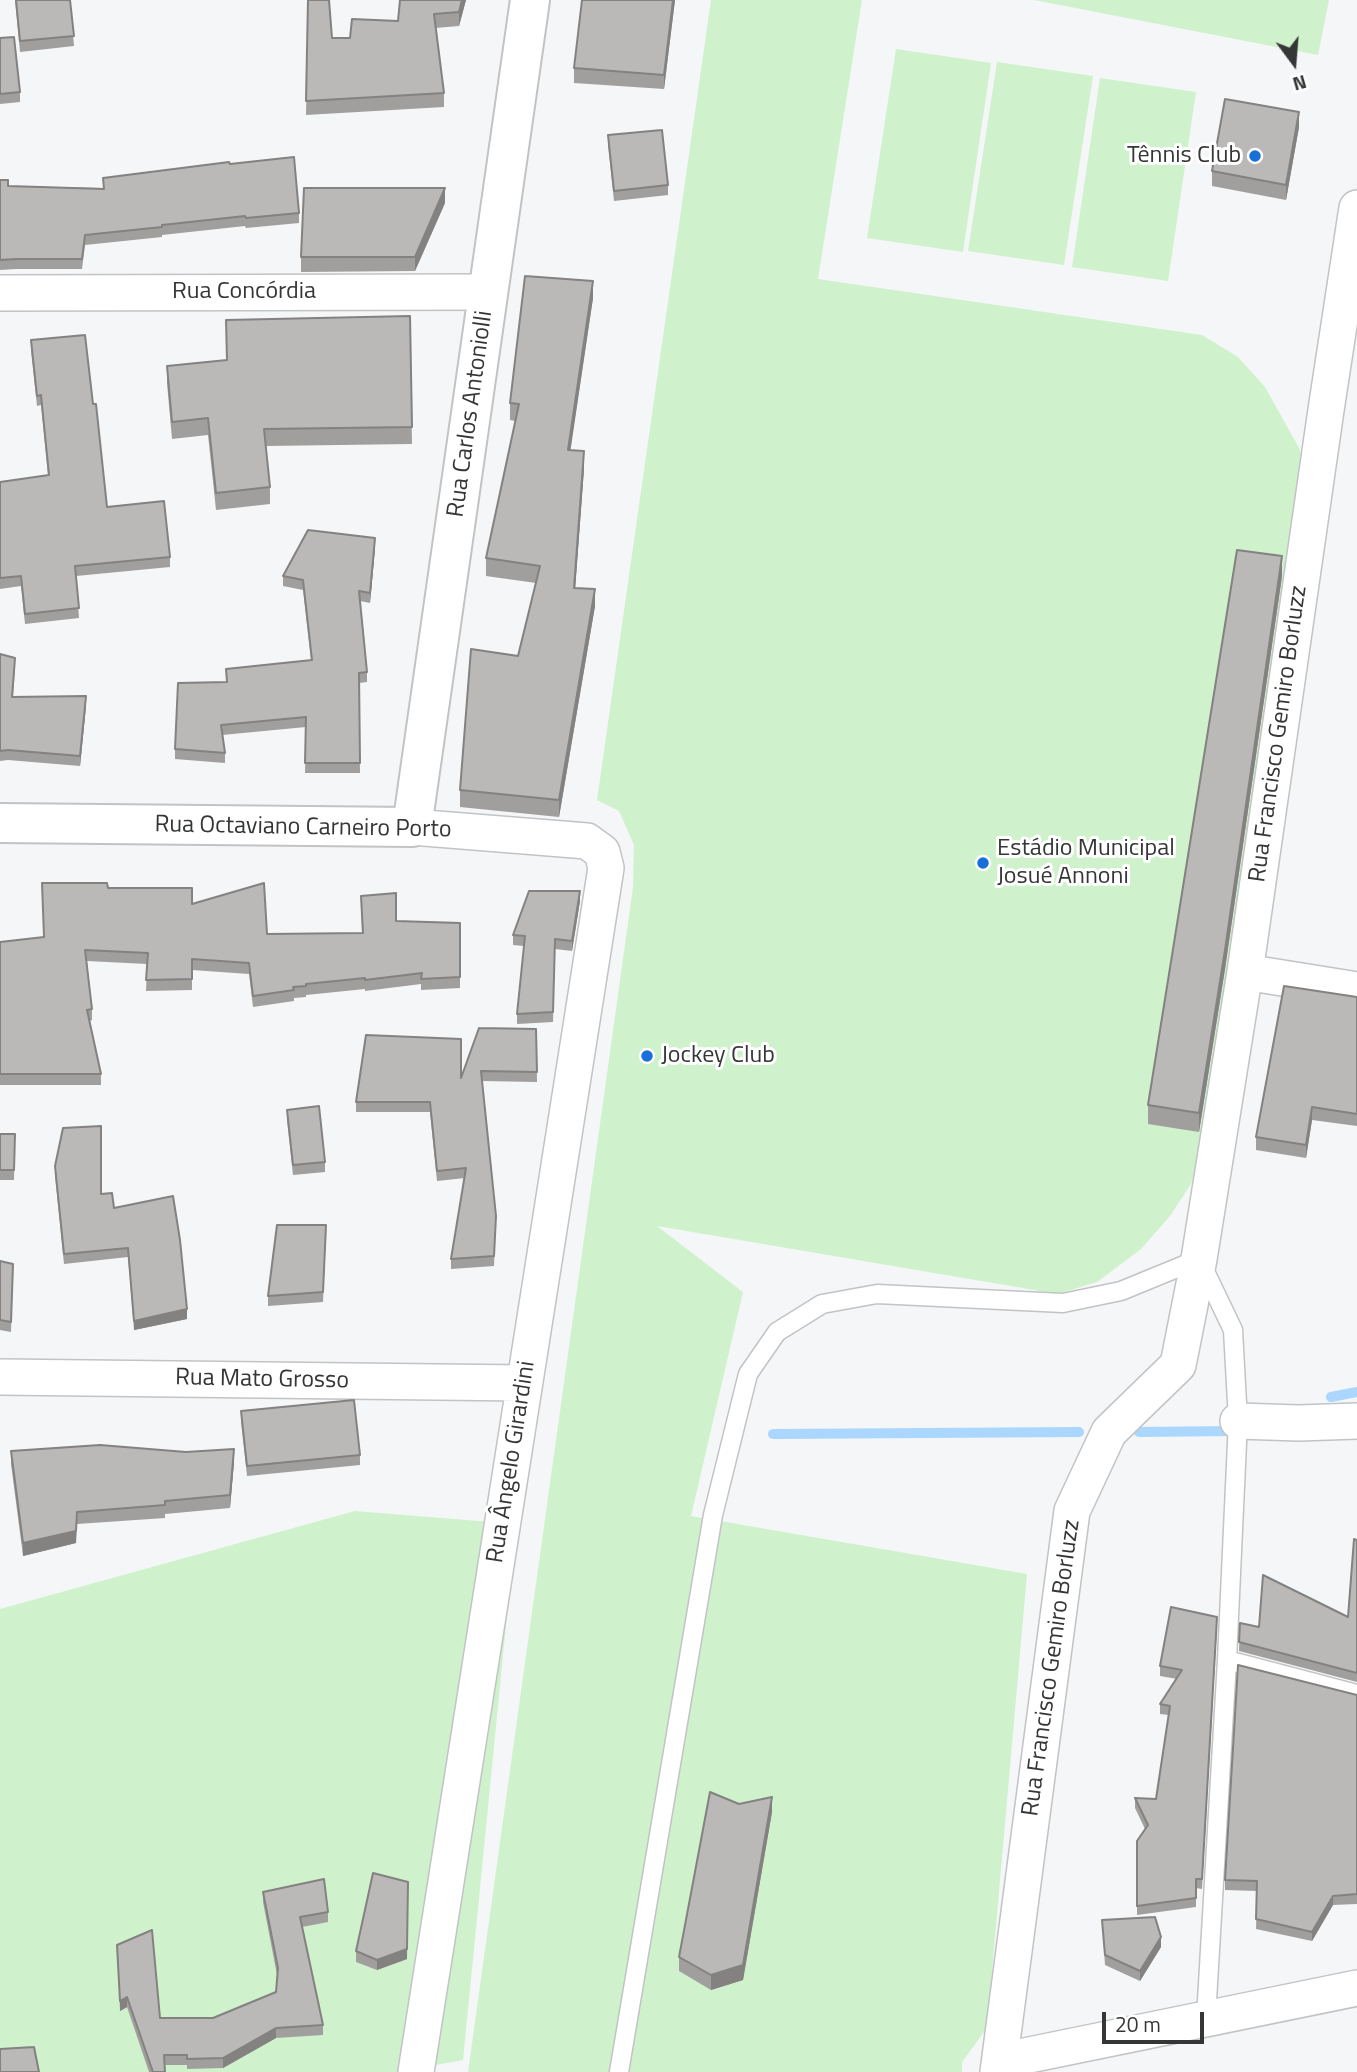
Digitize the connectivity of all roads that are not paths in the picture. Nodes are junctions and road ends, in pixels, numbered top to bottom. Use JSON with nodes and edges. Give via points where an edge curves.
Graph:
{"nodes":[{"id":1,"x":530,"y":0,"type":"edge"},
{"id":2,"x":1357,"y":208,"type":"edge"},
{"id":3,"x":488,"y":292,"type":"junction"},
{"id":4,"x":0,"y":293,"type":"edge"},
{"id":5,"x":0,"y":823,"type":"edge"},
{"id":6,"x":412,"y":827,"type":"junction"},
{"id":7,"x":602,"y":852,"type":"joint"},
{"id":8,"x":1245,"y":972,"type":"junction"},
{"id":9,"x":1357,"y":990,"type":"edge"},
{"id":10,"x":1199,"y":1259,"type":"junction"},
{"id":11,"x":0,"y":1377,"type":"edge"},
{"id":12,"x":523,"y":1383,"type":"junction"},
{"id":13,"x":1238,"y":1421,"type":"junction"},
{"id":14,"x":1357,"y":1421,"type":"edge"},
{"id":15,"x":1227,"y":1660,"type":"junction"},
{"id":16,"x":1357,"y":1694,"type":"edge"},
{"id":17,"x":1357,"y":1987,"type":"edge"},
{"id":18,"x":1206,"y":2018,"type":"junction"},
{"id":19,"x":999,"y":2067,"type":"edge"},
{"id":20,"x":416,"y":2072,"type":"edge"},
{"id":21,"x":620,"y":2072,"type":"edge"}],
"edges":[{"from":1,"to":3,"type":"street","name":"Rua Carlos Antoniolli"},
{"from":2,"to":8,"type":"street","name":"Rua Francisco Gemiro Borluzz"},
{"from":3,"to":4,"type":"street","name":"Rua Concórdia"},
{"from":3,"to":6,"type":"street","name":"Rua Carlos Antoniolli"},
{"from":5,"to":6,"type":"street","name":"Rua Octaviano Carneiro Porto"},
{"from":6,"to":7,"type":"street","name":"Rua Octaviano Carneiro Porto","via":[[587,841]]},
{"from":7,"to":12,"type":"street","name":"Rua Ângelo Girardini","via":[[606,868]]},
{"from":8,"to":9,"type":"street"},
{"from":8,"to":10,"type":"street","name":"Rua Francisco Gemiro Borluzz"},
{"from":10,"to":13,"type":"lane","via":[[1233,1330]]},
{"from":10,"to":19,"type":"street","name":"Rua Francisco Gemiro Borluzz","via":[[1178,1365],[1109,1432],[1072,1511]]},
{"from":10,"to":21,"type":"lane","via":[[1121,1291],[1063,1303],[877,1294],[822,1304],[776,1332],[748,1374],[713,1515]]},
{"from":11,"to":12,"type":"street","name":"Rua Mato Grosso"},
{"from":12,"to":20,"type":"street","name":"Rua Ângelo Girardini"},
{"from":13,"to":14,"type":"street"},
{"from":13,"to":15,"type":"lane"},
{"from":15,"to":16,"type":"lane"},
{"from":15,"to":18,"type":"lane"},
{"from":17,"to":18,"type":"street"},
{"from":18,"to":19,"type":"street"}]}
